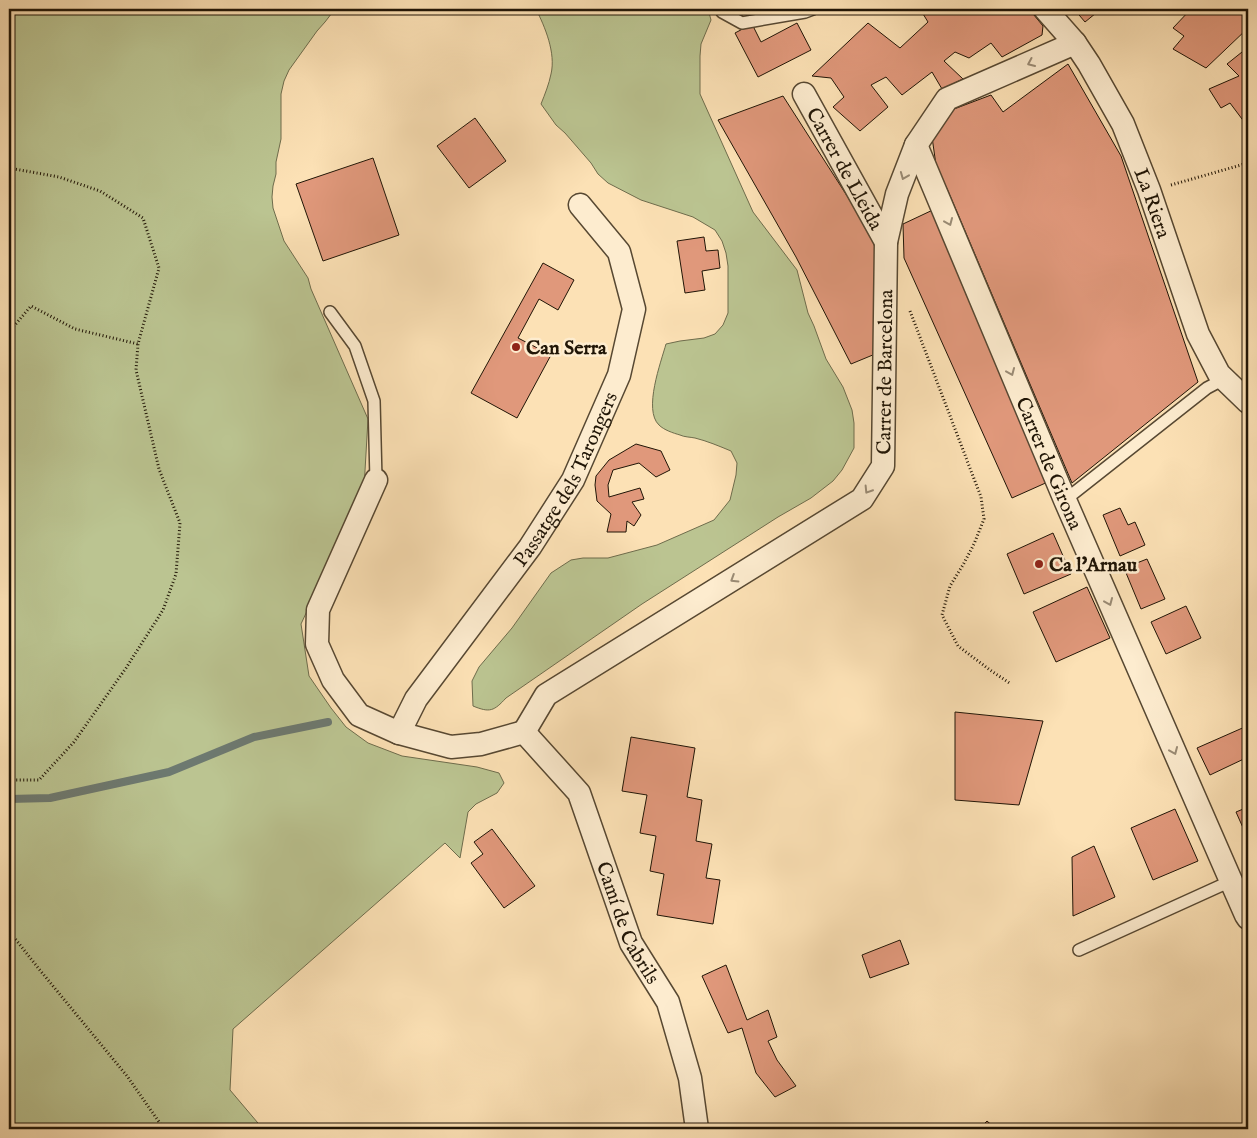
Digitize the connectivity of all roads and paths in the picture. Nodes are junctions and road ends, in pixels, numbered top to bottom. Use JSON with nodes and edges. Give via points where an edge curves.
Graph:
{"nodes":[{"id":1,"x":722,"y":9,"type":"edge"},
{"id":2,"x":814,"y":9,"type":"edge"},
{"id":3,"x":1045,"y":9,"type":"edge"},
{"id":4,"x":1075,"y":43,"type":"junction"},
{"id":5,"x":804,"y":94,"type":"dead end"},
{"id":6,"x":916,"y":145,"type":"junction"},
{"id":7,"x":1248,"y":163,"type":"edge"},
{"id":8,"x":9,"y":168,"type":"edge"},
{"id":9,"x":1149,"y":190,"type":"junction"},
{"id":10,"x":580,"y":205,"type":"dead end"},
{"id":11,"x":886,"y":242,"type":"junction"},
{"id":12,"x":907,"y":304,"type":"dead end"},
{"id":13,"x":330,"y":312,"type":"dead end"},
{"id":14,"x":9,"y":332,"type":"edge"},
{"id":15,"x":138,"y":344,"type":"junction"},
{"id":16,"x":1224,"y":379,"type":"junction"},
{"id":17,"x":1248,"y":402,"type":"edge"},
{"id":18,"x":376,"y":480,"type":"joint"},
{"id":19,"x":1065,"y":500,"type":"junction"},
{"id":20,"x":1011,"y":684,"type":"dead end"},
{"id":21,"x":524,"y":732,"type":"junction"},
{"id":22,"x":399,"y":733,"type":"junction"},
{"id":23,"x":9,"y":780,"type":"edge"},
{"id":24,"x":1231,"y":881,"type":"junction"},
{"id":25,"x":1248,"y":918,"type":"edge"},
{"id":26,"x":9,"y":931,"type":"edge"},
{"id":27,"x":1078,"y":950,"type":"dead end"},
{"id":28,"x":164,"y":1129,"type":"edge"},
{"id":29,"x":698,"y":1129,"type":"edge"}],
"edges":[{"from":1,"to":2,"type":"lane","via":[[742,23]]},
{"from":3,"to":4,"type":"street","name":"La Riera"},
{"from":4,"to":6,"type":"street","name":"Carrer de Barcelona","one_way":true,"via":[[947,100]]},
{"from":4,"to":9,"type":"street","name":"La Riera","via":[[1123,124]]},
{"from":5,"to":11,"type":"street","name":"Carrer de Lleida"},
{"from":6,"to":11,"type":"street","name":"Carrer de Barcelona","one_way":true,"via":[[897,194]]},
{"from":6,"to":19,"type":"street","name":"Carrer de Girona","one_way":true},
{"from":7,"to":9,"type":"path"},
{"from":8,"to":15,"type":"path","via":[[59,177],[100,192],[143,218],[159,268]]},
{"from":9,"to":16,"type":"street","name":"La Riera","via":[[1198,334]]},
{"from":10,"to":22,"type":"street","name":"Passatge dels Tarongers","via":[[619,252],[634,309],[619,376],[573,480],[530,547],[416,699]]},
{"from":11,"to":21,"type":"street","name":"Carrer de Barcelona","one_way":true,"via":[[883,466],[862,499],[546,695]]},
{"from":12,"to":20,"type":"path","via":[[981,497],[984,519],[950,586],[942,615],[958,646]]},
{"from":13,"to":18,"type":"lane","via":[[355,346],[374,401]]},
{"from":14,"to":15,"type":"path","via":[[31,306],[75,329]]},
{"from":15,"to":23,"type":"path","via":[[136,370],[159,469],[180,523],[176,574],[163,610],[74,742],[38,780]]},
{"from":16,"to":17,"type":"street","name":"La Riera"},
{"from":16,"to":19,"type":"lane","via":[[1207,388]]},
{"from":18,"to":22,"type":"street","via":[[318,610],[317,644],[333,680],[359,715]]},
{"from":19,"to":24,"type":"street","name":"Carrer de Girona","one_way":true},
{"from":21,"to":22,"type":"street","via":[[481,744],[451,747]]},
{"from":21,"to":29,"type":"street","name":"Camí de Cabrils","via":[[578,793],[631,943],[668,1002],[690,1078]]},
{"from":24,"to":25,"type":"street","name":"Carrer de Girona"},
{"from":24,"to":27,"type":"lane"},
{"from":26,"to":28,"type":"path","via":[[127,1076]]}]}
